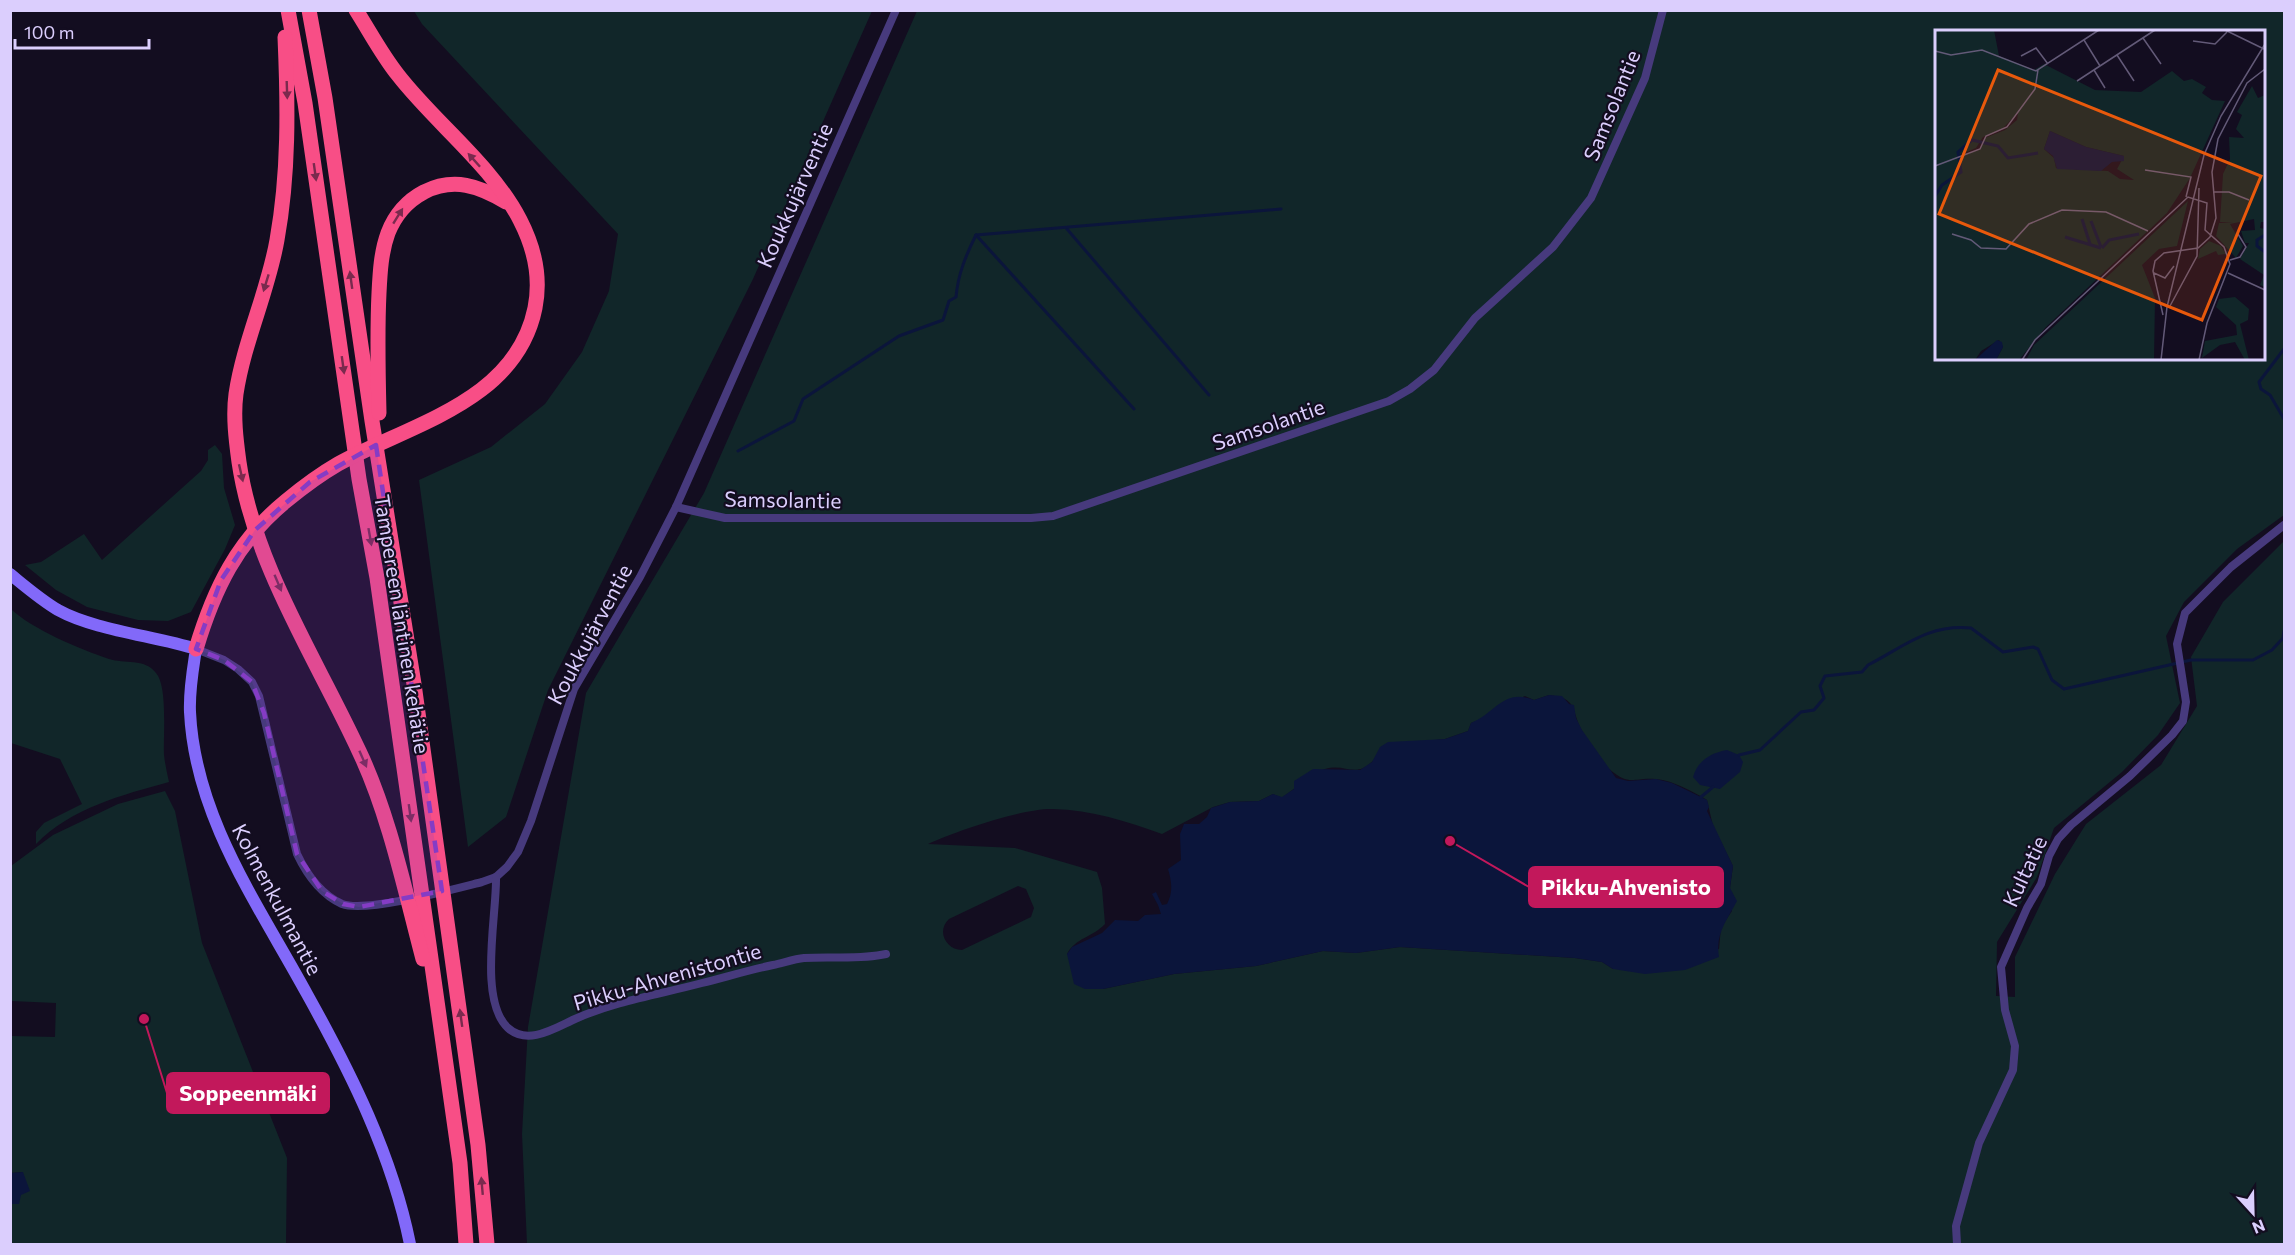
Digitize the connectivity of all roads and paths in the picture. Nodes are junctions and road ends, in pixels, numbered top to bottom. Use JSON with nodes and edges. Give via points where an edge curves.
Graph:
{"nodes":[{"id":1,"x":286,"y":10,"type":"edge"},
{"id":2,"x":309,"y":10,"type":"edge"},
{"id":3,"x":356,"y":10,"type":"edge"},
{"id":4,"x":896,"y":10,"type":"edge"},
{"id":5,"x":1663,"y":10,"type":"edge"},
{"id":6,"x":511,"y":206,"type":"junction"},
{"id":7,"x":375,"y":420,"type":"junction"},
{"id":8,"x":676,"y":507,"type":"junction"},
{"id":9,"x":2284,"y":525,"type":"edge"},
{"id":10,"x":255,"y":530,"type":"junction"},
{"id":11,"x":10,"y":574,"type":"edge"},
{"id":12,"x":196,"y":649,"type":"junction"},
{"id":13,"x":496,"y":877,"type":"junction"},
{"id":14,"x":886,"y":954,"type":"dead end"},
{"id":15,"x":441,"y":1022,"type":"junction"},
{"id":16,"x":410,"y":1245,"type":"edge"},
{"id":17,"x":466,"y":1245,"type":"edge"},
{"id":18,"x":487,"y":1245,"type":"edge"},
{"id":19,"x":1957,"y":1245,"type":"edge"}],
"edges":[{"from":1,"to":10,"type":"highway","one_way":true,"via":[[288,130],[284,190],[277,243],[243,362],[235,413],[239,463]]},
{"from":1,"to":15,"type":"highway","name":"Tampereen läntinen kehätie","one_way":true,"via":[[377,579]]},
{"from":7,"to":2,"type":"highway","name":"Tampereen läntinen kehätie","one_way":true},
{"from":6,"to":3,"type":"highway","one_way":true,"via":[[398,75]]},
{"from":4,"to":8,"type":"street","name":"Koukkujärventie"},
{"from":5,"to":8,"type":"street","name":"Samsolantie","via":[[1646,78],[1591,198],[1553,248],[1475,318],[1434,370],[1389,401],[1053,516],[725,518]]},
{"from":7,"to":6,"type":"highway","one_way":true,"via":[[381,271],[388,232],[402,209],[426,191],[449,184],[473,186]]},
{"from":6,"to":10,"type":"highway","via":[[532,248],[538,287],[527,334],[507,366],[487,386],[452,409],[310,482]]},
{"from":18,"to":7,"type":"highway","name":"Tampereen läntinen kehätie","one_way":true,"via":[[459,1000]]},
{"from":8,"to":13,"type":"street","name":"Koukkujärventie","via":[[574,689],[531,821],[518,852]]},
{"from":9,"to":19,"type":"street","name":"Kultatie","via":[[2231,567],[2185,613],[2176,644],[2187,702],[2183,721],[2130,776],[2058,838],[2049,856],[2041,884],[2001,967],[2005,1010],[2015,1046],[2013,1070],[1979,1143],[1956,1226]]},
{"from":10,"to":12,"type":"highway","via":[[221,580]]},
{"from":10,"to":15,"type":"highway","one_way":true,"via":[[294,623],[372,781]]},
{"from":11,"to":12,"type":"street","via":[[60,611]]},
{"from":12,"to":13,"type":"street","name":"Koukkujärventie","via":[[224,660],[252,682],[259,696],[297,854],[307,876],[322,891],[343,904],[359,907]]},
{"from":12,"to":16,"type":"street","name":"Kolmenkulmantie","via":[[191,721],[209,805],[236,869],[359,1092],[388,1166]]},
{"from":13,"to":14,"type":"street","name":"Pikku-Ahvenistontie","via":[[490,941],[492,980],[500,1016],[519,1036],[532,1036],[587,1014],[803,958],[868,958]]},
{"from":15,"to":17,"type":"highway","name":"Tampereen läntinen kehätie","via":[[460,1163]]}]}
